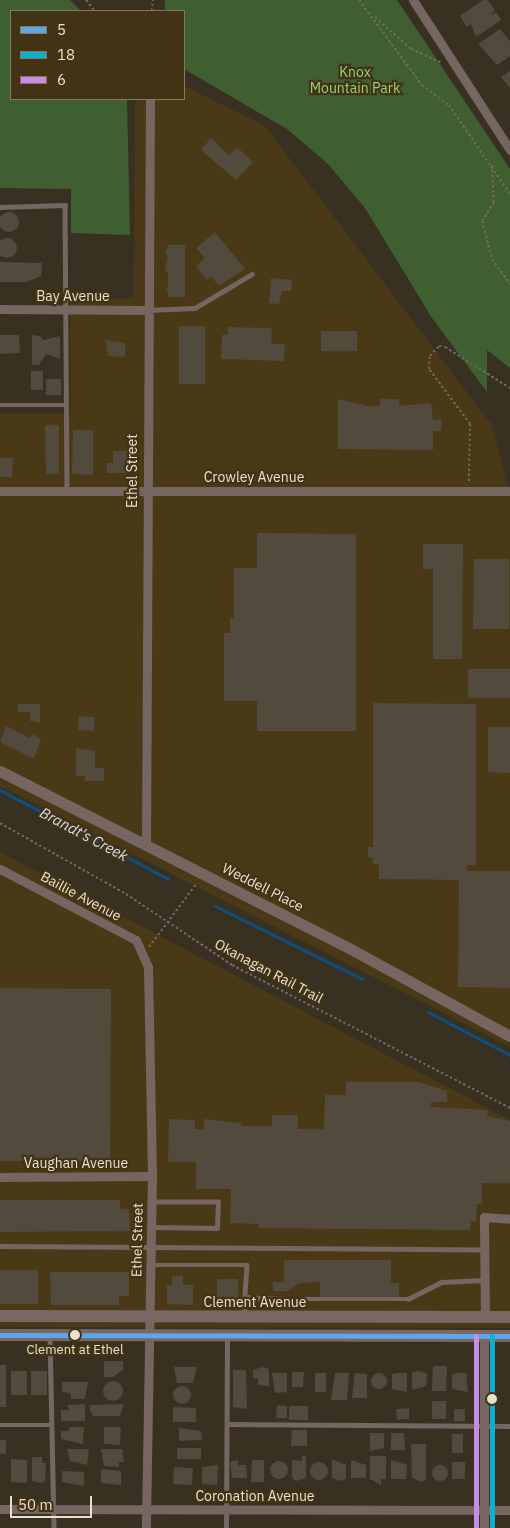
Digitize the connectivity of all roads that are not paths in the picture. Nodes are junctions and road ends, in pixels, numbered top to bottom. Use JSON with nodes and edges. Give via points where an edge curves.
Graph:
{"nodes":[{"id":1,"x":412,"y":0,"type":"edge"},
{"id":2,"x":150,"y":100,"type":"edge"},
{"id":3,"x":510,"y":150,"type":"edge"},
{"id":4,"x":0,"y":207,"type":"edge"},
{"id":5,"x":252,"y":274,"type":"dead end"},
{"id":6,"x":0,"y":310,"type":"edge"},
{"id":7,"x":66,"y":310,"type":"junction"},
{"id":8,"x":146,"y":310,"type":"junction"},
{"id":9,"x":0,"y":405,"type":"edge"},
{"id":10,"x":66,"y":405,"type":"junction"},
{"id":11,"x":0,"y":491,"type":"edge"},
{"id":12,"x":67,"y":491,"type":"junction"},
{"id":13,"x":146,"y":491,"type":"junction"},
{"id":14,"x":509,"y":491,"type":"edge"},
{"id":15,"x":0,"y":771,"type":"edge"},
{"id":16,"x":146,"y":843,"type":"junction"},
{"id":17,"x":0,"y":869,"type":"edge"},
{"id":18,"x":145,"y":953,"type":"joint"},
{"id":19,"x":510,"y":1036,"type":"edge"},
{"id":20,"x":152,"y":1176,"type":"junction"},
{"id":21,"x":0,"y":1177,"type":"edge"},
{"id":22,"x":152,"y":1202,"type":"junction"},
{"id":23,"x":510,"y":1219,"type":"edge"},
{"id":24,"x":151,"y":1227,"type":"junction"},
{"id":25,"x":0,"y":1246,"type":"edge"},
{"id":26,"x":151,"y":1246,"type":"junction"},
{"id":27,"x":484,"y":1249,"type":"junction"},
{"id":28,"x":151,"y":1265,"type":"junction"},
{"id":29,"x":484,"y":1280,"type":"junction"},
{"id":30,"x":245,"y":1297,"type":"junction"},
{"id":31,"x":0,"y":1316,"type":"edge"},
{"id":32,"x":150,"y":1316,"type":"junction"},
{"id":33,"x":244,"y":1317,"type":"junction"},
{"id":34,"x":485,"y":1317,"type":"junction"},
{"id":35,"x":510,"y":1317,"type":"edge"},
{"id":36,"x":510,"y":1329,"type":"edge"},
{"id":37,"x":0,"y":1334,"type":"edge"},
{"id":38,"x":149,"y":1334,"type":"junction"},
{"id":39,"x":50,"y":1335,"type":"junction"},
{"id":40,"x":228,"y":1335,"type":"junction"},
{"id":41,"x":484,"y":1336,"type":"junction"},
{"id":42,"x":510,"y":1336,"type":"edge"},
{"id":43,"x":227,"y":1424,"type":"junction"},
{"id":44,"x":0,"y":1425,"type":"edge"},
{"id":45,"x":52,"y":1425,"type":"junction"},
{"id":46,"x":484,"y":1426,"type":"junction"},
{"id":47,"x":510,"y":1426,"type":"edge"},
{"id":48,"x":0,"y":1509,"type":"edge"},
{"id":49,"x":54,"y":1509,"type":"junction"},
{"id":50,"x":146,"y":1509,"type":"junction"},
{"id":51,"x":226,"y":1509,"type":"junction"},
{"id":52,"x":484,"y":1509,"type":"junction"},
{"id":53,"x":510,"y":1510,"type":"edge"},
{"id":54,"x":54,"y":1528,"type":"edge"},
{"id":55,"x":146,"y":1528,"type":"edge"},
{"id":56,"x":226,"y":1528,"type":"edge"},
{"id":57,"x":484,"y":1528,"type":"edge"}],
"edges":[{"from":1,"to":3,"type":"street"},
{"from":2,"to":8,"type":"street","name":"Ethel Street"},
{"from":4,"to":7,"type":"lane","via":[[65,205]]},
{"from":5,"to":8,"type":"lane","via":[[196,308]]},
{"from":6,"to":7,"type":"street","name":"Bay Avenue"},
{"from":7,"to":8,"type":"street","name":"Bay Avenue"},
{"from":7,"to":10,"type":"lane"},
{"from":8,"to":13,"type":"street","name":"Ethel Street"},
{"from":9,"to":10,"type":"lane"},
{"from":10,"to":12,"type":"lane"},
{"from":11,"to":12,"type":"street","name":"Crowley Avenue"},
{"from":12,"to":13,"type":"street","name":"Crowley Avenue"},
{"from":13,"to":14,"type":"street","name":"Crowley Avenue"},
{"from":13,"to":16,"type":"street","name":"Ethel Street"},
{"from":15,"to":16,"type":"street","name":"Weddell Place"},
{"from":16,"to":19,"type":"street","name":"Weddell Place"},
{"from":17,"to":18,"type":"street","name":"Baillie Avenue","via":[[136,940]]},
{"from":18,"to":20,"type":"street","name":"Ethel Street"},
{"from":20,"to":21,"type":"street","name":"Vaughan Avenue"},
{"from":20,"to":22,"type":"street","name":"Ethel Street"},
{"from":22,"to":24,"type":"street","name":"Ethel Street"},
{"from":22,"to":24,"type":"lane","via":[[218,1202],[217,1228]]},
{"from":23,"to":27,"type":"street","via":[[484,1217]]},
{"from":24,"to":26,"type":"street","name":"Ethel Street"},
{"from":25,"to":26,"type":"lane"},
{"from":26,"to":27,"type":"lane"},
{"from":26,"to":28,"type":"street","name":"Ethel Street"},
{"from":27,"to":29,"type":"street"},
{"from":28,"to":30,"type":"lane","via":[[247,1265]]},
{"from":28,"to":32,"type":"street","name":"Ethel Street"},
{"from":29,"to":30,"type":"lane","via":[[441,1282],[408,1299]]},
{"from":29,"to":34,"type":"street"},
{"from":30,"to":33,"type":"lane"},
{"from":31,"to":32,"type":"main road","name":"Clement Avenue"},
{"from":32,"to":33,"type":"main road","name":"Clement Avenue"},
{"from":32,"to":38,"type":"street","name":"Ethel Street"},
{"from":33,"to":34,"type":"main road","name":"Clement Avenue"},
{"from":34,"to":35,"type":"main road","name":"Clement Avenue"},
{"from":36,"to":41,"type":"main road","via":[[490,1330]]},
{"from":37,"to":39,"type":"main road"},
{"from":38,"to":39,"type":"main road"},
{"from":38,"to":40,"type":"main road"},
{"from":38,"to":50,"type":"street","name":"Ethel Street"},
{"from":39,"to":45,"type":"lane"},
{"from":40,"to":41,"type":"main road"},
{"from":40,"to":43,"type":"lane"},
{"from":41,"to":42,"type":"main road"},
{"from":41,"to":46,"type":"street"},
{"from":43,"to":46,"type":"lane"},
{"from":43,"to":51,"type":"lane"},
{"from":44,"to":45,"type":"lane"},
{"from":45,"to":49,"type":"lane"},
{"from":46,"to":47,"type":"lane"},
{"from":46,"to":52,"type":"street"},
{"from":48,"to":49,"type":"street","name":"Coronation Avenue"},
{"from":49,"to":50,"type":"street","name":"Coronation Avenue"},
{"from":49,"to":54,"type":"lane"},
{"from":50,"to":51,"type":"street","name":"Coronation Avenue"},
{"from":50,"to":55,"type":"street","name":"Ethel Street"},
{"from":51,"to":52,"type":"street","name":"Coronation Avenue"},
{"from":51,"to":56,"type":"lane"},
{"from":52,"to":53,"type":"street","name":"Coronation Avenue"},
{"from":52,"to":57,"type":"street"}]}
